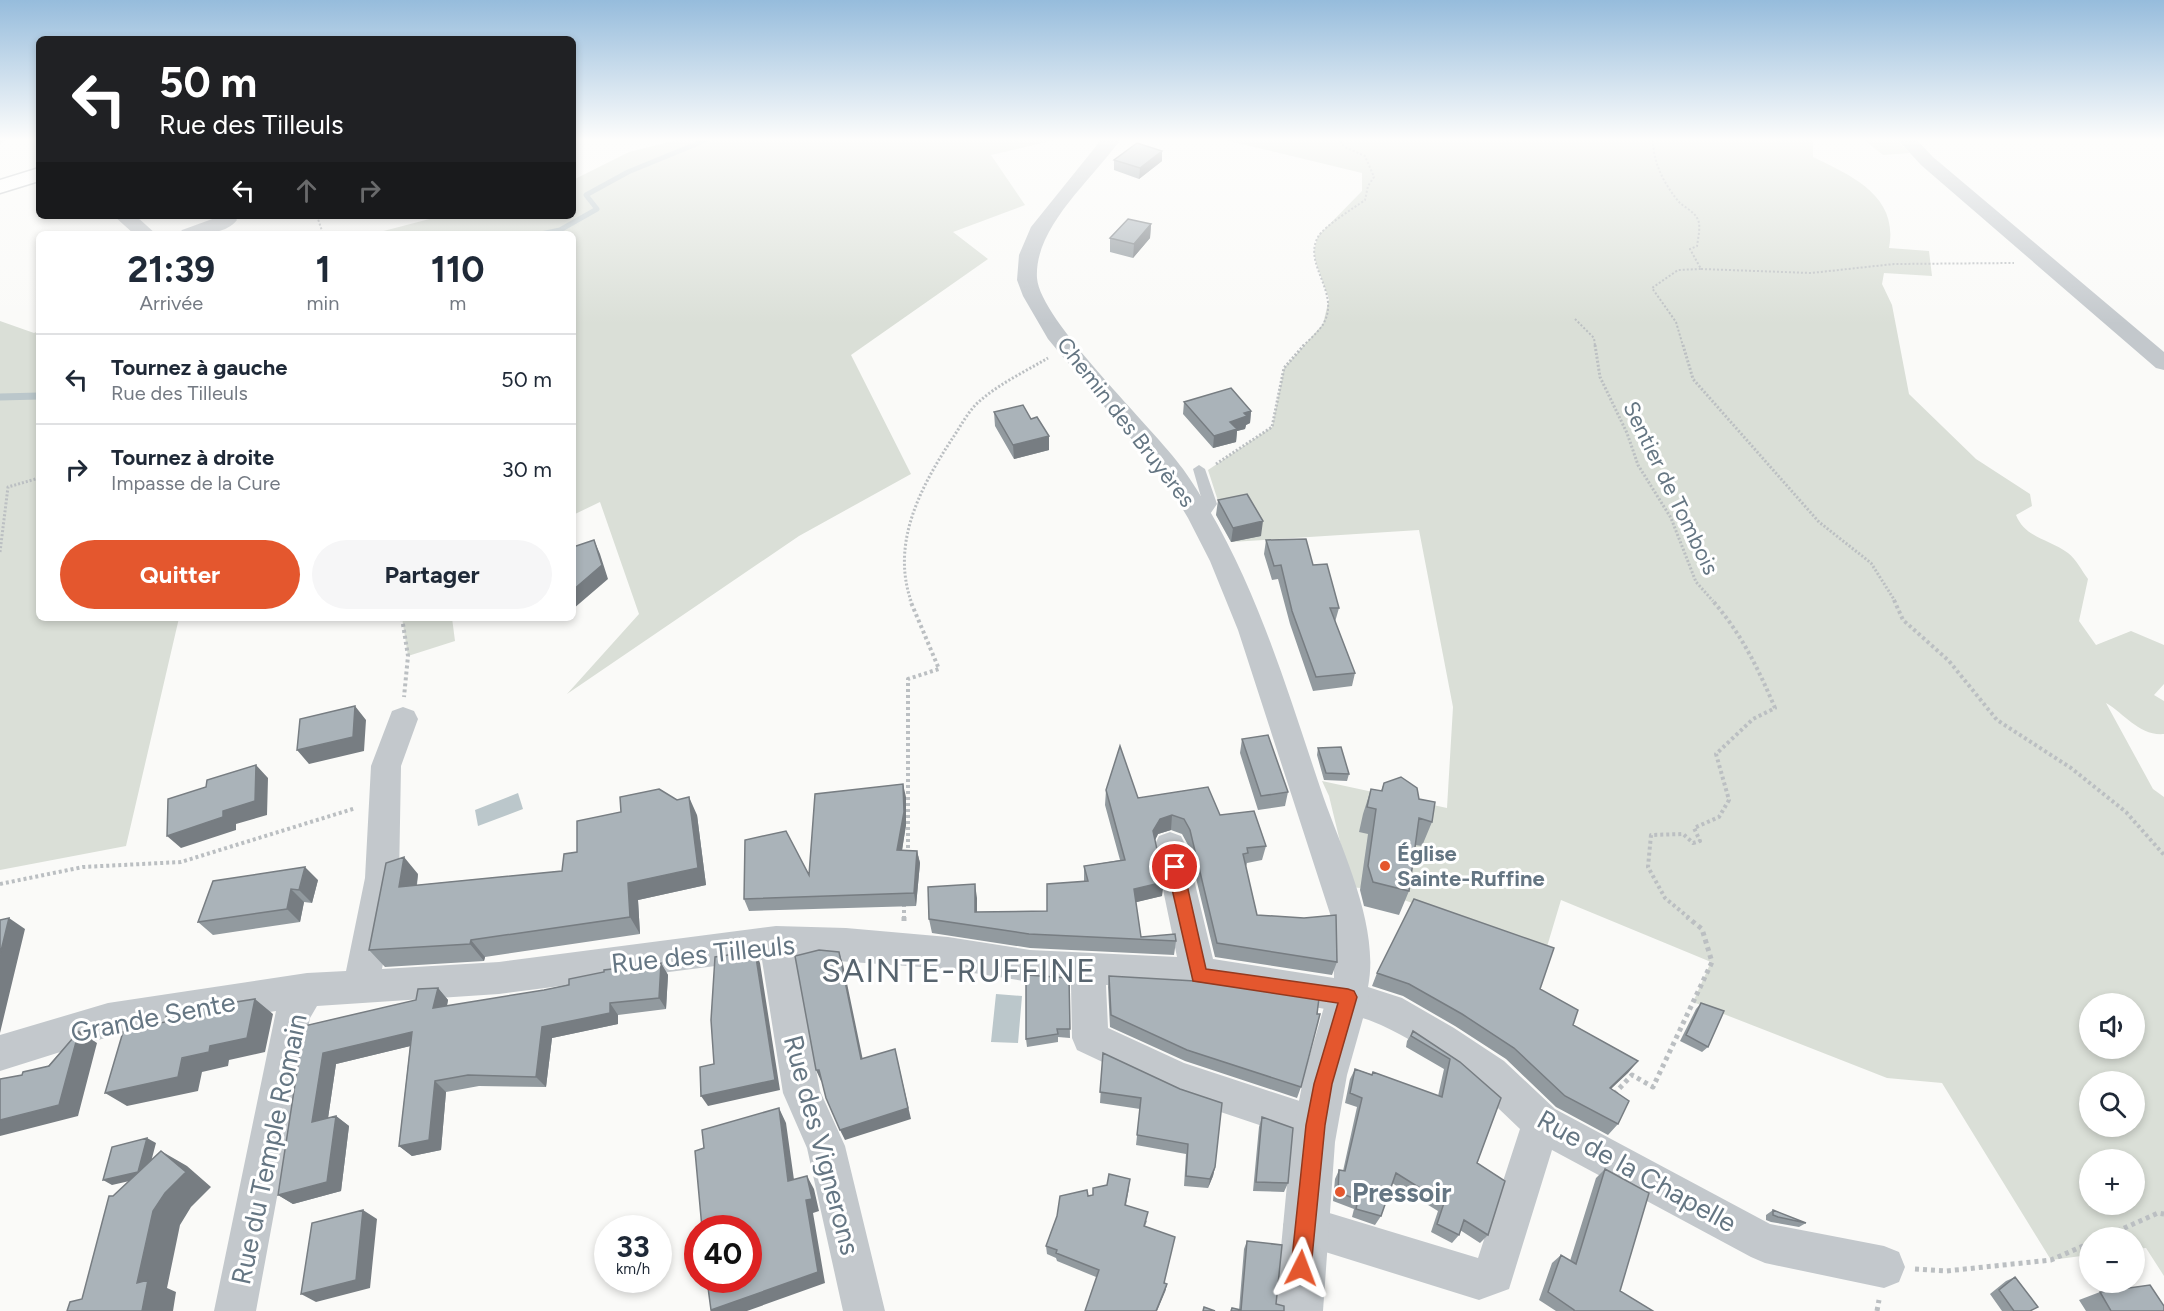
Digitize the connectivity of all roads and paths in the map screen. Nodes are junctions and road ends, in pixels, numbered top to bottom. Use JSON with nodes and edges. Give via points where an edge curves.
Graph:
{"nodes":[{"id":1,"x":1062,"y":201,"type":"edge"},
{"id":2,"x":1363,"y":201,"type":"edge"},
{"id":3,"x":1678,"y":201,"type":"edge"},
{"id":4,"x":1974,"y":201,"type":"edge"},
{"id":5,"x":227,"y":219,"type":"edge"},
{"id":6,"x":197,"y":231,"type":"edge"},
{"id":7,"x":2044,"y":262,"type":"junction"},
{"id":8,"x":1701,"y":269,"type":"junction"},
{"id":9,"x":1575,"y":319,"type":"dead end"},
{"id":10,"x":1067,"y":348,"type":"junction"},
{"id":11,"x":2164,"y":363,"type":"edge"},
{"id":12,"x":1200,"y":472,"type":"joint"},
{"id":13,"x":36,"y":479,"type":"edge"},
{"id":14,"x":1201,"y":517,"type":"junction"},
{"id":15,"x":0,"y":552,"type":"edge"},
{"id":16,"x":402,"y":621,"type":"edge"},
{"id":17,"x":403,"y":718,"type":"joint"},
{"id":18,"x":386,"y":799,"type":"junction"},
{"id":19,"x":1170,"y":846,"type":"dead end"},
{"id":20,"x":2164,"y":855,"type":"edge"},
{"id":21,"x":908,"y":860,"type":"edge"},
{"id":22,"x":0,"y":884,"type":"edge"},
{"id":23,"x":905,"y":892,"type":"edge"},
{"id":24,"x":776,"y":942,"type":"junction"},
{"id":25,"x":904,"y":949,"type":"junction"},
{"id":26,"x":1088,"y":969,"type":"junction"},
{"id":27,"x":1199,"y":975,"type":"junction"},
{"id":28,"x":362,"y":986,"type":"junction"},
{"id":29,"x":307,"y":990,"type":"junction"},
{"id":30,"x":1348,"y":997,"type":"junction"},
{"id":31,"x":0,"y":1053,"type":"edge"},
{"id":32,"x":1606,"y":1103,"type":"edge"},
{"id":33,"x":1542,"y":1123,"type":"junction"},
{"id":34,"x":1316,"y":1125,"type":"junction"},
{"id":35,"x":2164,"y":1214,"type":"edge"},
{"id":36,"x":1303,"y":1225,"type":"junction"},
{"id":37,"x":2127,"y":1227,"type":"edge"},
{"id":38,"x":2079,"y":1248,"type":"edge"},
{"id":39,"x":1884,"y":1267,"type":"joint"},
{"id":40,"x":235,"y":1311,"type":"edge"},
{"id":41,"x":864,"y":1311,"type":"edge"},
{"id":42,"x":1299,"y":1311,"type":"edge"}],
"edges":[{"from":1,"to":10,"type":"street","name":"Chemin des Bruyères","via":[[1041,227],[1029,255],[1027,280]]},
{"from":2,"to":12,"type":"path","via":[[1318,236],[1316,263],[1329,299],[1323,324],[1284,368],[1272,427]]},
{"from":3,"to":8,"type":"path","via":[[1699,222],[1696,246],[1690,249]]},
{"from":4,"to":7,"type":"street"},
{"from":5,"to":6,"type":"street"},
{"from":7,"to":8,"type":"path","via":[[1894,264],[1811,273]]},
{"from":7,"to":11,"type":"street"},
{"from":8,"to":20,"type":"path","via":[[1678,270],[1652,288],[1676,322],[1693,379],[1819,522],[1871,563],[1890,590],[1903,620],[1949,661],[1997,720],[2071,768],[2126,812]]},
{"from":9,"to":32,"type":"path","name":"Sentier de Tombois","via":[[1594,338],[1605,388],[1638,465],[1671,518],[1696,582],[1732,623],[1755,660],[1775,708],[1753,719],[1716,754],[1729,800],[1719,817],[1694,828],[1700,841],[1693,843],[1683,834],[1652,835],[1648,867],[1665,898],[1702,929],[1712,962],[1653,1087],[1632,1075]]},
{"from":10,"to":14,"type":"street","name":"Chemin des Bruyères","via":[[1173,473]]},
{"from":10,"to":21,"type":"path","via":[[981,399],[928,478],[908,526],[907,590],[939,669],[908,679]]},
{"from":12,"to":14,"type":"lane","via":[[1210,504]]},
{"from":13,"to":15,"type":"path","via":[[8,487]]},
{"from":14,"to":30,"type":"street","name":"Chemin des Bruyères","via":[[1252,630],[1350,923],[1352,978]]},
{"from":16,"to":17,"type":"path","via":[[408,656]]},
{"from":17,"to":18,"type":"street","via":[[386,766]]},
{"from":18,"to":22,"type":"path","via":[[181,862],[83,867]]},
{"from":18,"to":28,"type":"street","via":[[382,878]]},
{"from":19,"to":27,"type":"street"},
{"from":23,"to":25,"type":"path"},
{"from":24,"to":25,"type":"street","name":"Rue des Tilleuls"},
{"from":24,"to":28,"type":"street","name":"Rue des Tilleuls","via":[[499,978]]},
{"from":24,"to":41,"type":"street","name":"Rue des Vignerons","via":[[802,1093],[826,1146]]},
{"from":25,"to":26,"type":"street","name":"Rue des Tilleuls","via":[[1030,966]]},
{"from":26,"to":27,"type":"street","name":"Rue des Tilleuls"},
{"from":26,"to":34,"type":"street","via":[[1090,1038],[1179,1080]]},
{"from":27,"to":30,"type":"street","name":"Rue des Tilleuls"},
{"from":28,"to":29,"type":"street","name":"Rue des Tilleuls"},
{"from":29,"to":31,"type":"street","name":"Grande Sente","via":[[108,1020]]},
{"from":29,"to":40,"type":"street","name":"Rue du Temple Romain","via":[[292,1013]]},
{"from":30,"to":33,"type":"street","name":"Rue de la Chapelle","via":[[1389,1010],[1441,1040],[1491,1074]]},
{"from":30,"to":34,"type":"street","via":[[1323,1084]]},
{"from":33,"to":36,"type":"street","via":[[1494,1274],[1479,1279]]},
{"from":33,"to":39,"type":"street","name":"Rue de la Chapelle","via":[[1765,1243]]},
{"from":34,"to":36,"type":"street"},
{"from":35,"to":37,"type":"path"},
{"from":36,"to":42,"type":"street"},
{"from":38,"to":39,"type":"path","via":[[2051,1260],[1946,1271]]}]}
